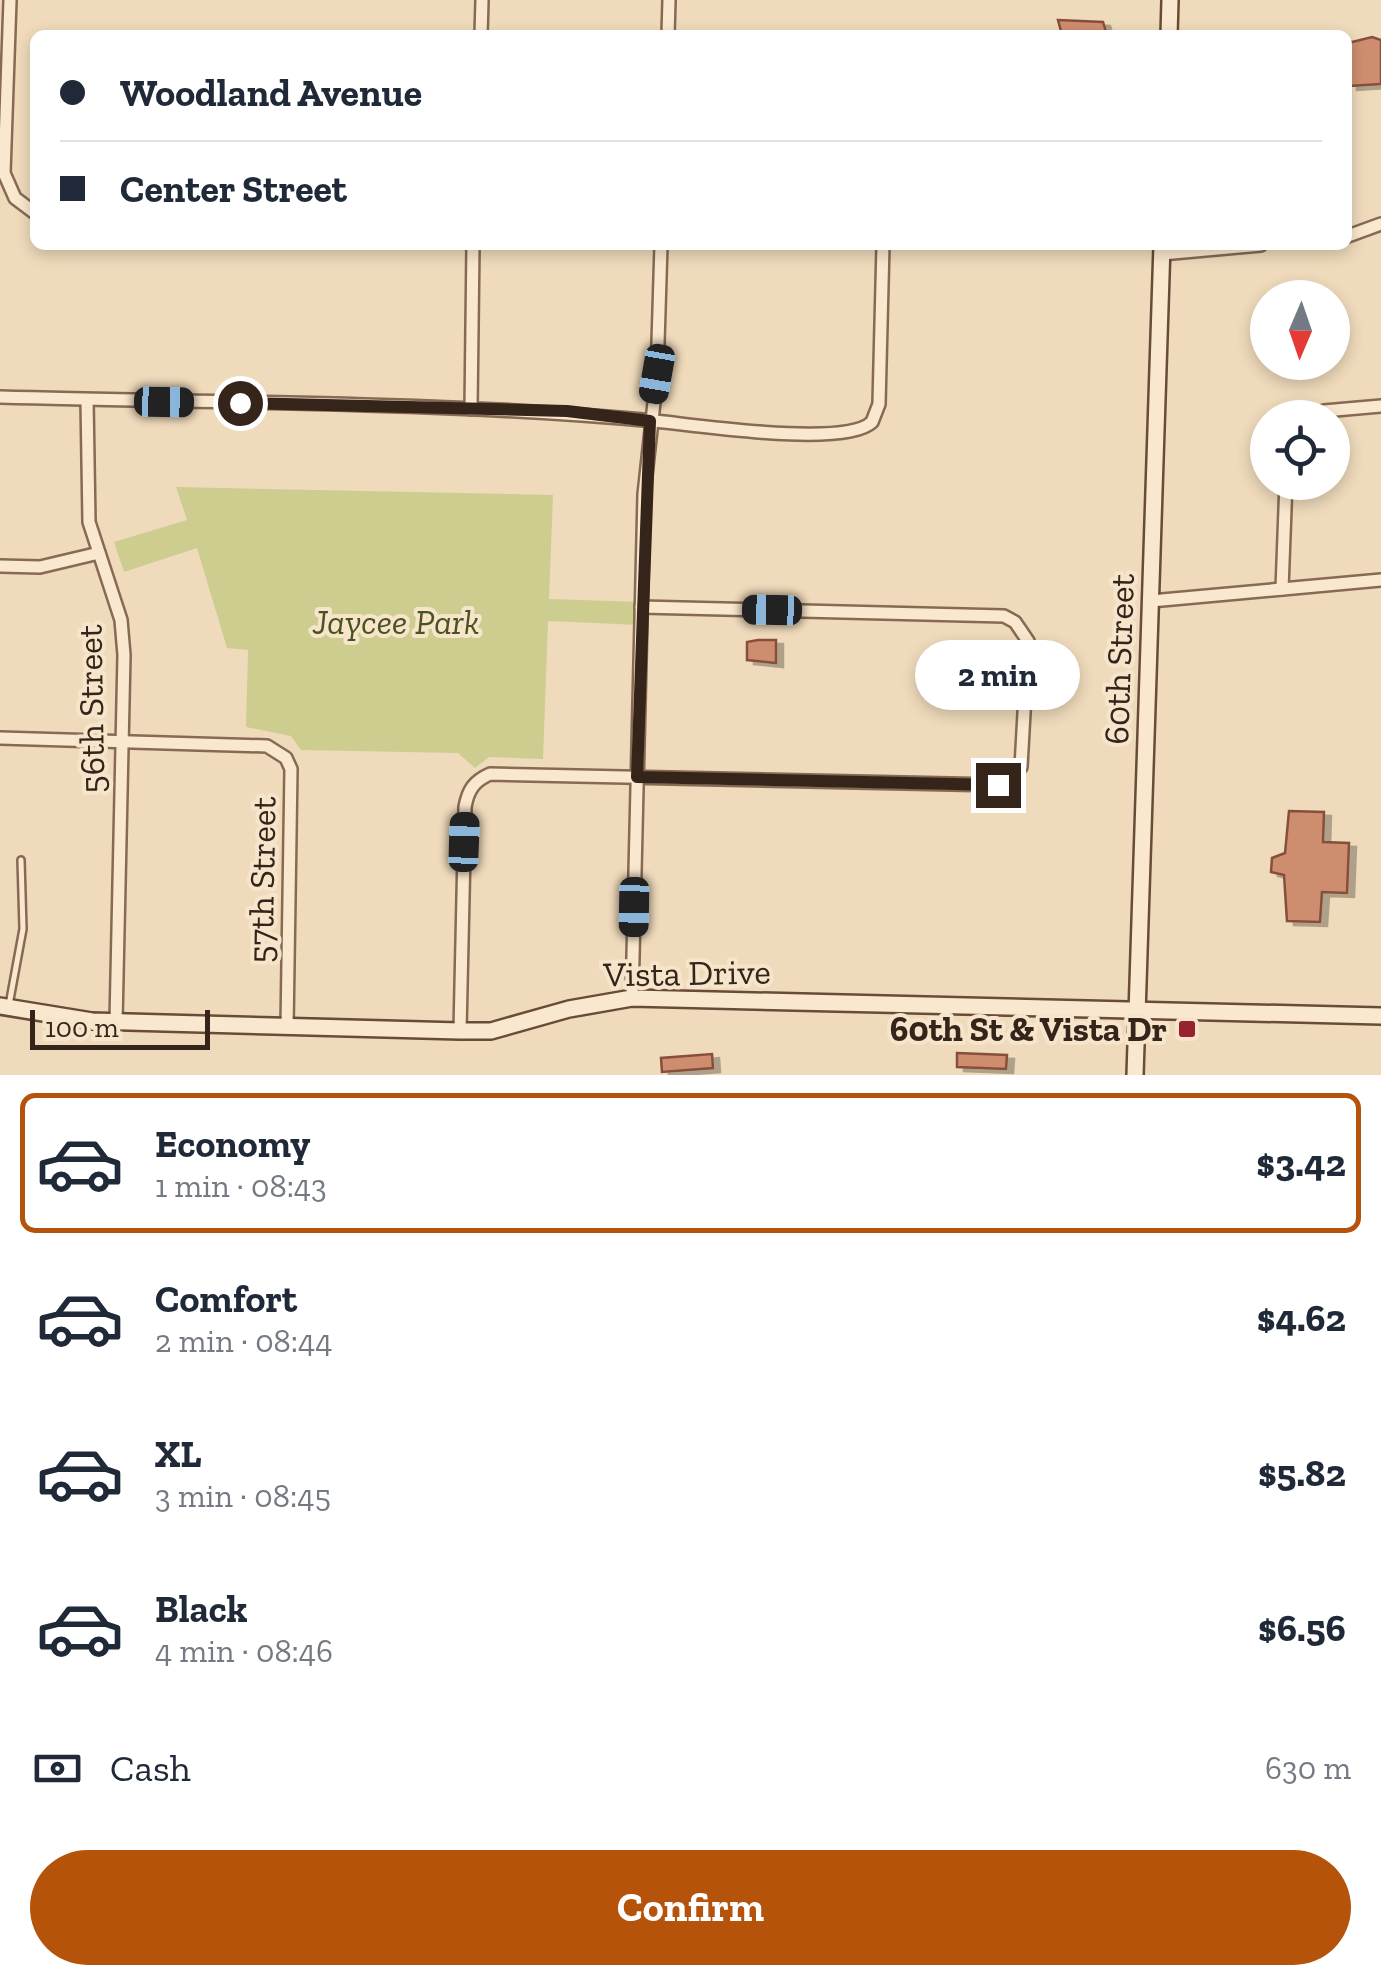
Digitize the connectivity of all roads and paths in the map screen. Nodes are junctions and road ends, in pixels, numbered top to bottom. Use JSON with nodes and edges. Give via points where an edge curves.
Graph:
{"nodes":[{"id":1,"x":10,"y":0,"type":"edge"},
{"id":2,"x":482,"y":0,"type":"edge"},
{"id":3,"x":669,"y":0,"type":"edge"},
{"id":4,"x":1170,"y":0,"type":"edge"},
{"id":5,"x":481,"y":30,"type":"edge"},
{"id":6,"x":668,"y":30,"type":"edge"},
{"id":7,"x":1169,"y":30,"type":"edge"},
{"id":8,"x":30,"y":208,"type":"edge"},
{"id":9,"x":1381,"y":224,"type":"edge"},
{"id":10,"x":1352,"y":235,"type":"edge"},
{"id":11,"x":473,"y":250,"type":"edge"},
{"id":12,"x":661,"y":250,"type":"edge"},
{"id":13,"x":883,"y":250,"type":"edge"},
{"id":14,"x":1162,"y":250,"type":"edge"},
{"id":15,"x":0,"y":398,"type":"edge"},
{"id":16,"x":87,"y":400,"type":"junction"},
{"id":17,"x":1381,"y":406,"type":"edge"},
{"id":18,"x":471,"y":409,"type":"junction"},
{"id":19,"x":1350,"y":409,"type":"edge"},
{"id":20,"x":650,"y":421,"type":"junction"},
{"id":21,"x":1285,"y":500,"type":"edge"},
{"id":22,"x":99,"y":553,"type":"junction"},
{"id":23,"x":0,"y":566,"type":"edge"},
{"id":24,"x":1381,"y":580,"type":"edge"},
{"id":25,"x":1282,"y":589,"type":"junction"},
{"id":26,"x":1150,"y":601,"type":"junction"},
{"id":27,"x":641,"y":607,"type":"junction"},
{"id":28,"x":0,"y":738,"type":"edge"},
{"id":29,"x":122,"y":742,"type":"junction"},
{"id":30,"x":637,"y":777,"type":"junction"},
{"id":31,"x":21,"y":860,"type":"dead end"},
{"id":32,"x":632,"y":998,"type":"junction"},
{"id":33,"x":4,"y":1007,"type":"edge"},
{"id":34,"x":1137,"y":1009,"type":"junction"},
{"id":35,"x":1381,"y":1016,"type":"edge"},
{"id":36,"x":116,"y":1022,"type":"junction"},
{"id":37,"x":287,"y":1027,"type":"junction"},
{"id":38,"x":460,"y":1031,"type":"junction"},
{"id":39,"x":1135,"y":1075,"type":"edge"}],
"edges":[{"from":1,"to":8,"type":"street","via":[[4,173],[16,198]]},
{"from":2,"to":5,"type":"street"},
{"from":3,"to":6,"type":"street"},
{"from":4,"to":7,"type":"street"},
{"from":9,"to":10,"type":"street"},
{"from":11,"to":18,"type":"street"},
{"from":12,"to":20,"type":"street"},
{"from":13,"to":20,"type":"street","via":[[872,422],[848,433]]},
{"from":14,"to":26,"type":"street","name":"60th Street"},
{"from":15,"to":16,"type":"street"},
{"from":16,"to":18,"type":"street"},
{"from":16,"to":22,"type":"street","name":"56th Street","via":[[89,522]]},
{"from":17,"to":19,"type":"street"},
{"from":18,"to":20,"type":"street"},
{"from":20,"to":27,"type":"street"},
{"from":21,"to":25,"type":"street"},
{"from":22,"to":23,"type":"street","via":[[40,568]]},
{"from":22,"to":29,"type":"street","name":"56th Street","via":[[121,620]]},
{"from":24,"to":25,"type":"street"},
{"from":25,"to":26,"type":"street"},
{"from":26,"to":34,"type":"street","name":"60th Street"},
{"from":27,"to":30,"type":"street"},
{"from":27,"to":30,"type":"street","via":[[992,614],[1015,622],[1028,641],[1024,758],[1014,776],[998,785]]},
{"from":28,"to":29,"type":"street"},
{"from":29,"to":36,"type":"street","name":"56th Street"},
{"from":29,"to":37,"type":"street","name":"57th Street","via":[[267,746],[286,758]]},
{"from":30,"to":32,"type":"street"},
{"from":30,"to":38,"type":"street","via":[[490,774],[473,785],[466,807]]},
{"from":31,"to":33,"type":"lane","via":[[22,948]]},
{"from":32,"to":34,"type":"street","name":"Vista Drive"},
{"from":32,"to":38,"type":"street","name":"Vista Drive","via":[[491,1031]]},
{"from":33,"to":36,"type":"street","name":"Vista Drive"},
{"from":34,"to":35,"type":"street","name":"Vista Drive"},
{"from":34,"to":39,"type":"street","name":"60th Street"},
{"from":36,"to":37,"type":"street","name":"Vista Drive"},
{"from":37,"to":38,"type":"street","name":"Vista Drive"}]}
